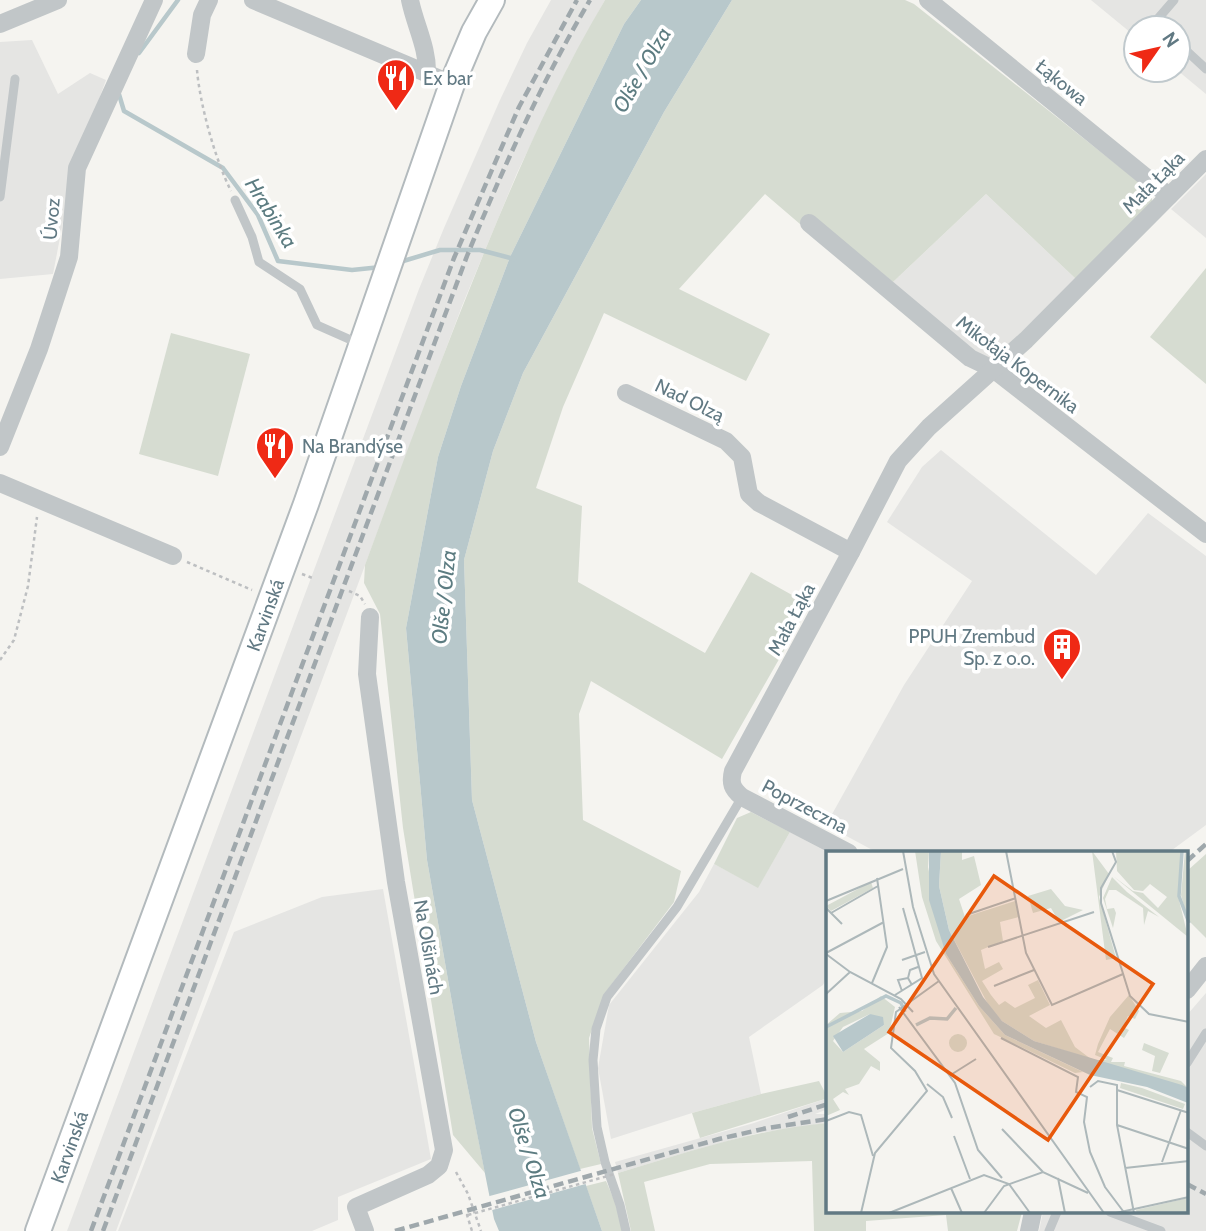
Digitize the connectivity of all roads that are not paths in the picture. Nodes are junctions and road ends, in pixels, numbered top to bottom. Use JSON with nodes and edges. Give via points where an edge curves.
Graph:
{"nodes":[{"id":1,"x":58,"y":0,"type":"edge"},
{"id":2,"x":154,"y":0,"type":"edge"},
{"id":3,"x":209,"y":0,"type":"edge"},
{"id":4,"x":253,"y":0,"type":"edge"},
{"id":5,"x":410,"y":0,"type":"edge"},
{"id":6,"x":492,"y":0,"type":"edge"},
{"id":7,"x":928,"y":0,"type":"edge"},
{"id":8,"x":1174,"y":0,"type":"edge"},
{"id":9,"x":1162,"y":14,"type":"edge"},
{"id":10,"x":0,"y":24,"type":"edge"},
{"id":11,"x":196,"y":54,"type":"road end"},
{"id":12,"x":1192,"y":56,"type":"edge"},
{"id":13,"x":1206,"y":69,"type":"edge"},
{"id":14,"x":427,"y":74,"type":"junction"},
{"id":15,"x":15,"y":79,"type":"dead end"},
{"id":16,"x":452,"y":84,"type":"junction"},
{"id":17,"x":1206,"y":159,"type":"edge"},
{"id":18,"x":1169,"y":196,"type":"junction"},
{"id":19,"x":0,"y":197,"type":"edge"},
{"id":20,"x":235,"y":200,"type":"dead end"},
{"id":21,"x":809,"y":223,"type":"dead end"},
{"id":22,"x":362,"y":345,"type":"junction"},
{"id":23,"x":993,"y":369,"type":"junction"},
{"id":24,"x":626,"y":393,"type":"dead end"},
{"id":25,"x":0,"y":447,"type":"edge"},
{"id":26,"x":0,"y":483,"type":"edge"},
{"id":27,"x":1206,"y":534,"type":"edge"},
{"id":28,"x":851,"y":552,"type":"junction"},
{"id":29,"x":173,"y":556,"type":"road end"},
{"id":30,"x":370,"y":617,"type":"dead end"},
{"id":31,"x":742,"y":797,"type":"junction"},
{"id":32,"x":845,"y":851,"type":"edge"},
{"id":33,"x":1206,"y":967,"type":"edge"},
{"id":34,"x":1188,"y":989,"type":"edge"},
{"id":35,"x":1206,"y":1033,"type":"edge"},
{"id":36,"x":1188,"y":1061,"type":"edge"},
{"id":37,"x":1188,"y":1133,"type":"edge"},
{"id":38,"x":1206,"y":1146,"type":"edge"},
{"id":39,"x":1057,"y":1214,"type":"edge"},
{"id":40,"x":1115,"y":1214,"type":"edge"},
{"id":41,"x":38,"y":1231,"type":"edge"},
{"id":42,"x":365,"y":1231,"type":"edge"},
{"id":43,"x":626,"y":1231,"type":"edge"},
{"id":44,"x":1049,"y":1231,"type":"edge"},
{"id":45,"x":1161,"y":1231,"type":"edge"}],
"edges":[{"from":1,"to":10,"type":"street"},
{"from":2,"to":25,"type":"street","name":"Úvoz","via":[[76,168],[69,257]]},
{"from":3,"to":11,"type":"street"},
{"from":4,"to":14,"type":"street"},
{"from":5,"to":14,"type":"street","via":[[426,51]]},
{"from":6,"to":16,"type":"main road","name":"Karvinská"},
{"from":7,"to":18,"type":"street","name":"Łąkowa"},
{"from":8,"to":9,"type":"lane"},
{"from":12,"to":13,"type":"lane"},
{"from":14,"to":16,"type":"street"},
{"from":15,"to":19,"type":"lane"},
{"from":16,"to":22,"type":"main road","name":"Karvinská"},
{"from":17,"to":18,"type":"street","name":"Mała Łąka"},
{"from":18,"to":23,"type":"street","name":"Mała Łąka"},
{"from":20,"to":22,"type":"lane","via":[[259,262],[300,289],[317,325]]},
{"from":21,"to":23,"type":"street","name":"Mikołaja Kopernika","via":[[971,358]]},
{"from":22,"to":41,"type":"main road","name":"Karvinská"},
{"from":23,"to":27,"type":"street","name":"Mikołaja Kopernika"},
{"from":23,"to":28,"type":"street","name":"Mała Łąka","via":[[898,461]]},
{"from":24,"to":28,"type":"street","name":"Nad Olzą","via":[[726,441],[742,457],[749,494],[759,503]]},
{"from":26,"to":29,"type":"street"},
{"from":28,"to":31,"type":"street","name":"Mała Łąka","via":[[733,771],[734,790]]},
{"from":30,"to":42,"type":"street","name":"Na Olšinách","via":[[367,674],[396,882],[444,1150],[439,1166],[428,1175],[356,1207]]},
{"from":31,"to":32,"type":"street","name":"Poprzeczna"},
{"from":31,"to":43,"type":"lane","via":[[677,907],[607,997],[596,1029],[597,1127]]},
{"from":33,"to":34,"type":"street"},
{"from":35,"to":36,"type":"lane"},
{"from":37,"to":38,"type":"lane"},
{"from":39,"to":44,"type":"lane"},
{"from":40,"to":45,"type":"lane"}]}
